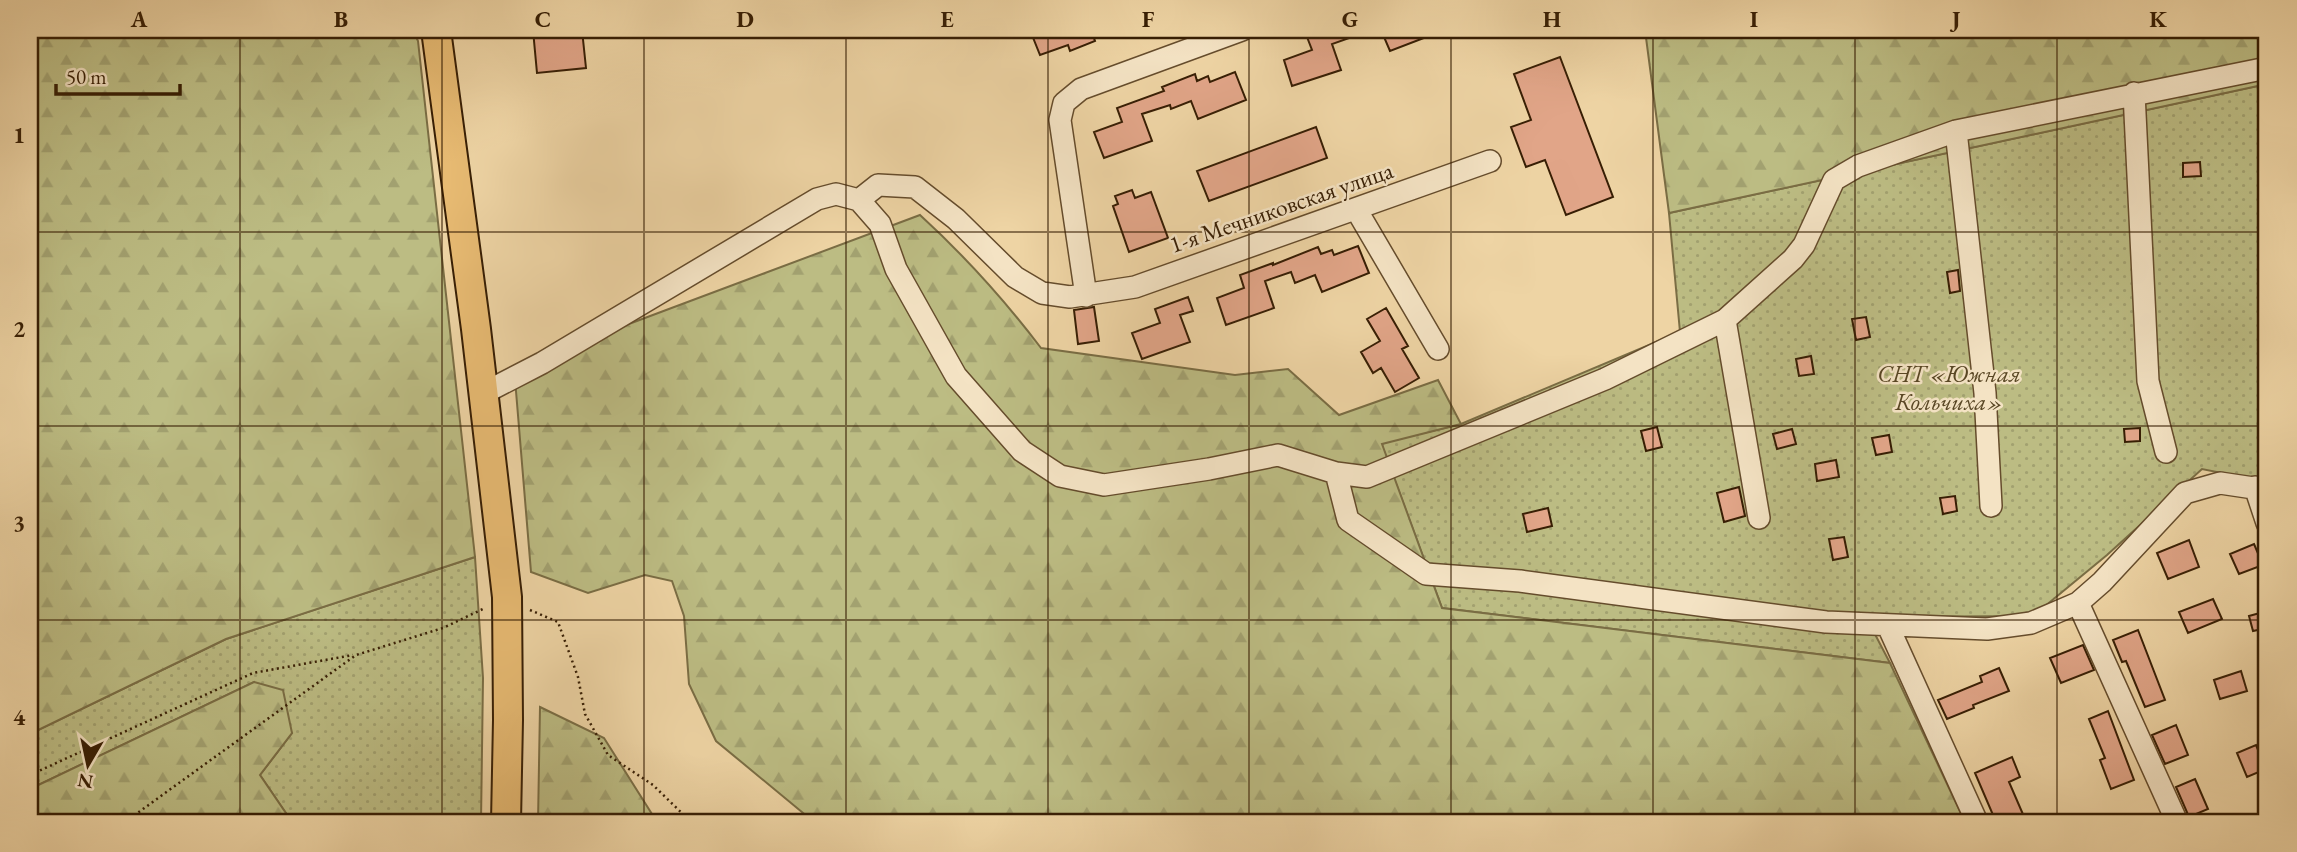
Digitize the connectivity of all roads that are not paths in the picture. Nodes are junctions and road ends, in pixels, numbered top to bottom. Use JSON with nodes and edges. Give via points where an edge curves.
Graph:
{"nodes":[{"id":1,"x":436,"y":30,"type":"edge"},
{"id":2,"x":1242,"y":30,"type":"edge"},
{"id":3,"x":2267,"y":68,"type":"edge"},
{"id":4,"x":2134,"y":93,"type":"junction"},
{"id":5,"x":1956,"y":131,"type":"junction"},
{"id":6,"x":1490,"y":161,"type":"dead end"},
{"id":7,"x":859,"y":200,"type":"junction"},
{"id":8,"x":1356,"y":209,"type":"junction"},
{"id":9,"x":1086,"y":296,"type":"junction"},
{"id":10,"x":1725,"y":320,"type":"junction"},
{"id":11,"x":1438,"y":349,"type":"dead end"},
{"id":12,"x":484,"y":393,"type":"junction"},
{"id":13,"x":2166,"y":452,"type":"dead end"},
{"id":14,"x":1336,"y":473,"type":"junction"},
{"id":15,"x":2261,"y":489,"type":"edge"},
{"id":16,"x":1991,"y":506,"type":"dead end"},
{"id":17,"x":1759,"y":519,"type":"dead end"},
{"id":18,"x":2267,"y":523,"type":"edge"},
{"id":19,"x":2077,"y":603,"type":"junction"},
{"id":20,"x":1879,"y":626,"type":"junction"},
{"id":21,"x":506,"y":822,"type":"edge"},
{"id":22,"x":1977,"y":822,"type":"edge"},
{"id":23,"x":2177,"y":822,"type":"edge"}],
"edges":[{"from":1,"to":12,"type":"main road"},
{"from":2,"to":9,"type":"street","via":[[1081,89],[1064,103],[1060,120]]},
{"from":3,"to":4,"type":"street"},
{"from":4,"to":5,"type":"street"},
{"from":4,"to":13,"type":"street","via":[[2148,381]]},
{"from":5,"to":10,"type":"street","via":[[1858,166],[1834,180],[1804,245]]},
{"from":5,"to":16,"type":"street","via":[[1985,393]]},
{"from":6,"to":8,"type":"street","name":"1-я Мечниковская улица"},
{"from":7,"to":9,"type":"street","name":"1-я Мечниковская улица","via":[[878,185],[915,187],[956,219],[1015,277],[1042,293]]},
{"from":7,"to":12,"type":"street","via":[[836,194],[817,199]]},
{"from":7,"to":14,"type":"street","via":[[880,224],[896,268],[956,376],[1022,451],[1060,476],[1104,485],[1278,455]]},
{"from":8,"to":9,"type":"street","name":"1-я Мечниковская улица","via":[[1135,286]]},
{"from":8,"to":11,"type":"street"},
{"from":10,"to":14,"type":"street","via":[[1605,379],[1367,477]]},
{"from":10,"to":17,"type":"street"},
{"from":12,"to":21,"type":"main road","via":[[507,601]]},
{"from":14,"to":20,"type":"street","via":[[1348,520],[1426,574],[1520,581]]},
{"from":15,"to":18,"type":"street"},
{"from":15,"to":19,"type":"street","via":[[2220,483],[2185,493]]},
{"from":19,"to":20,"type":"street","via":[[2031,623],[1987,629]]},
{"from":19,"to":23,"type":"street"},
{"from":20,"to":22,"type":"street"}]}
